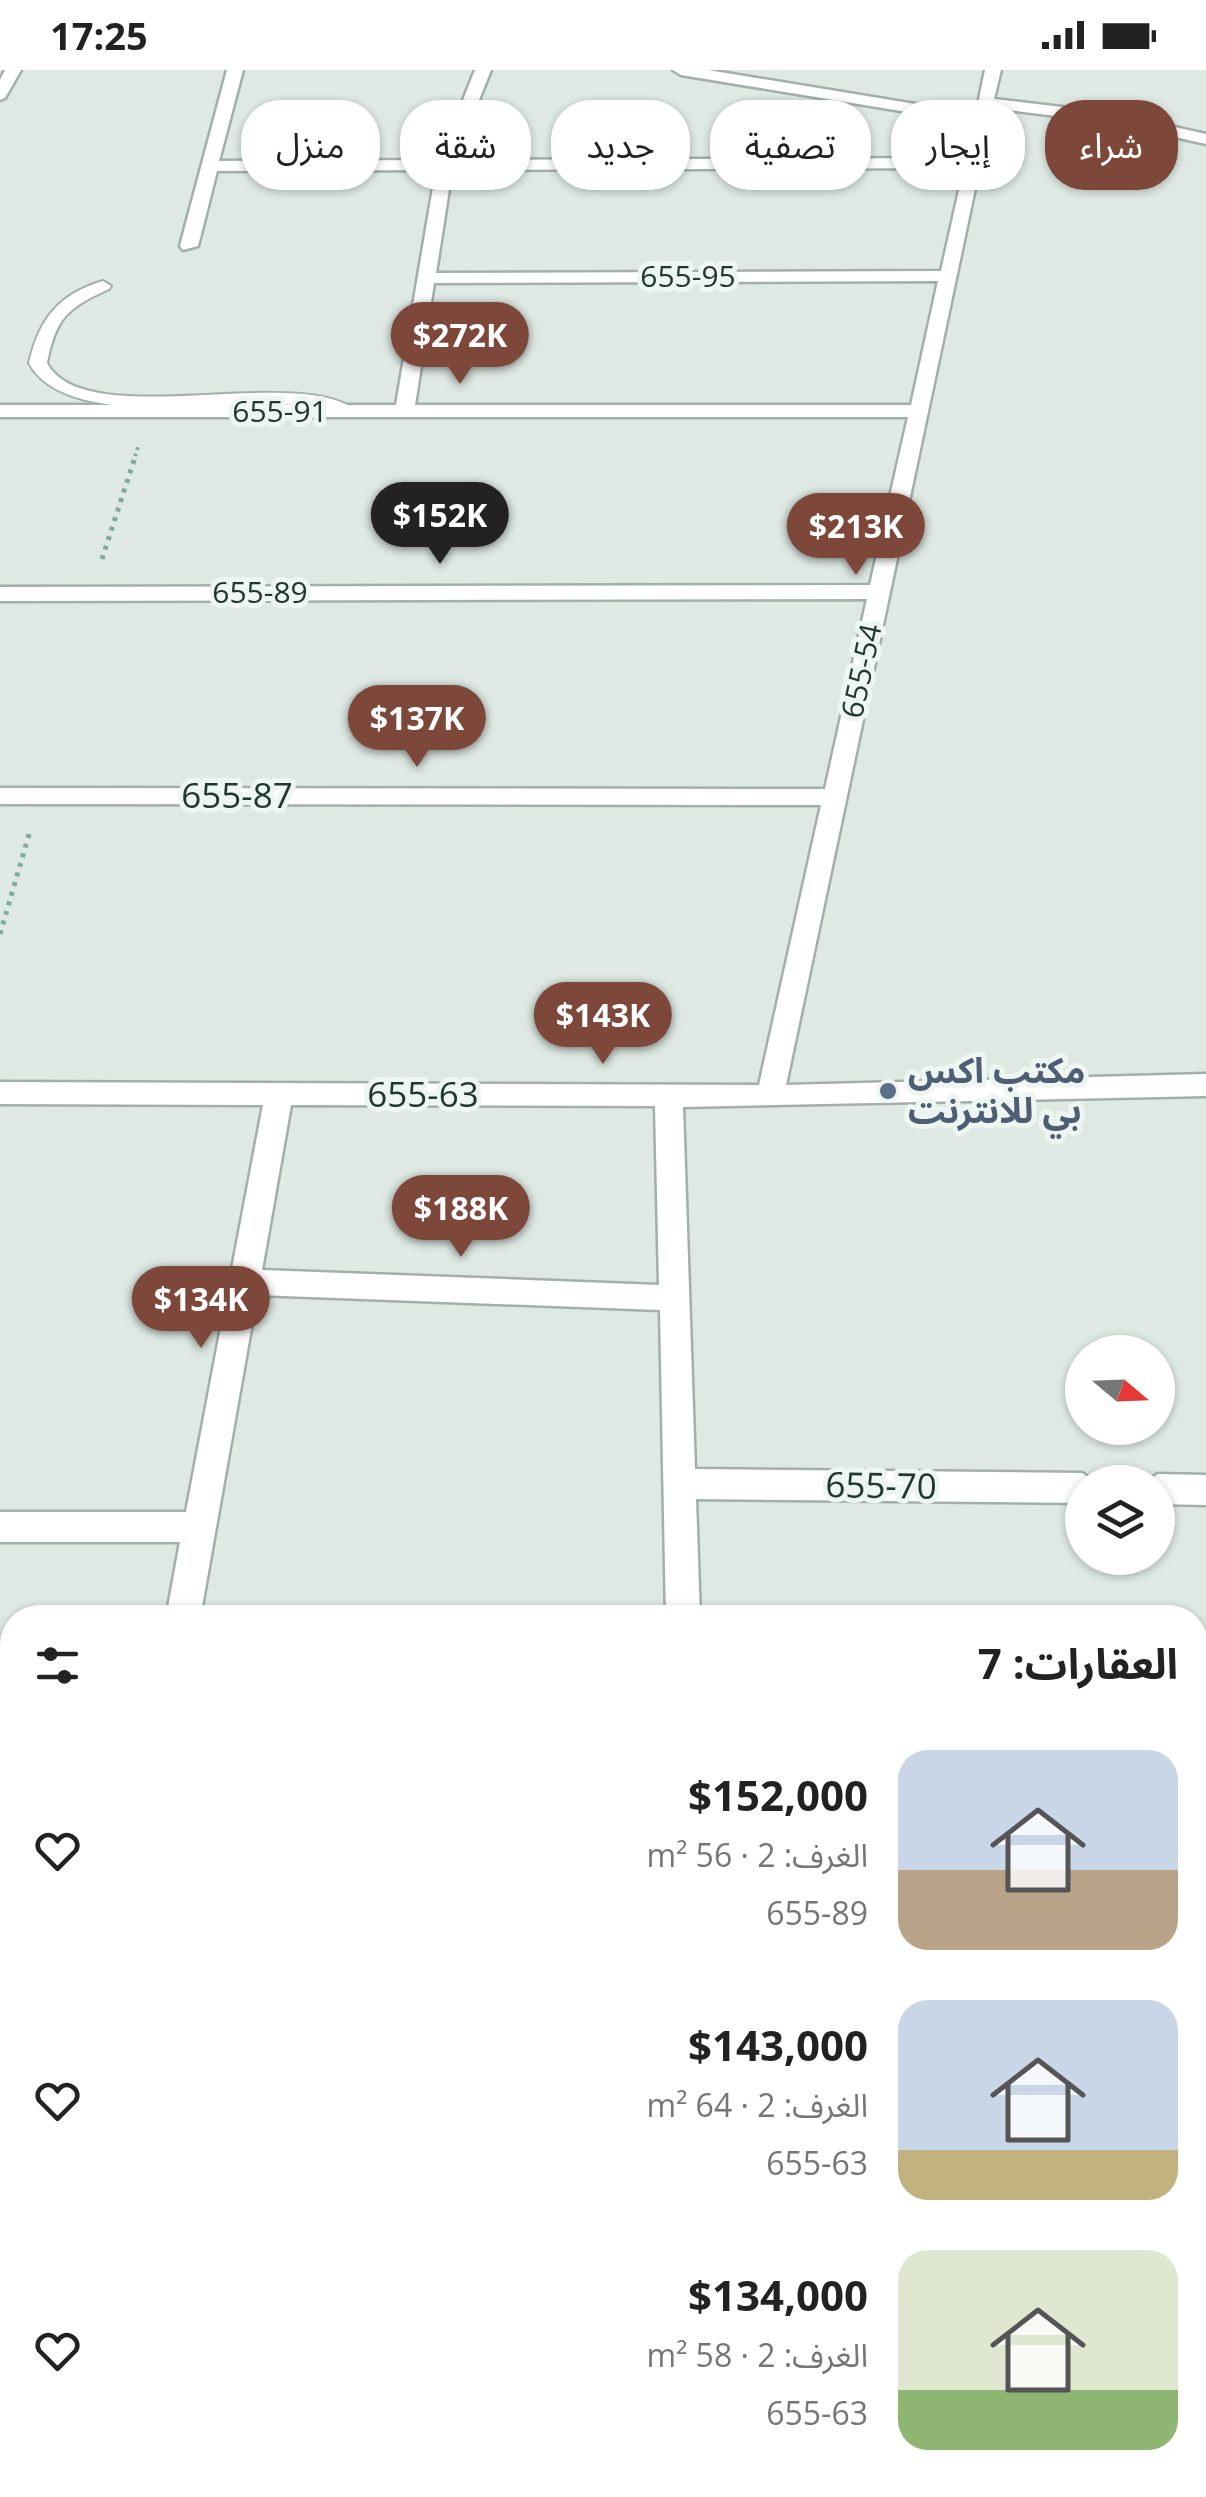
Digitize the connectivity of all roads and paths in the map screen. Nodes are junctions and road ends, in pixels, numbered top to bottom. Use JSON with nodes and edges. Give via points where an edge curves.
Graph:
{"nodes":[{"id":1,"x":12,"y":70,"type":"edge"},
{"id":2,"x":235,"y":70,"type":"edge"},
{"id":3,"x":483,"y":70,"type":"edge"},
{"id":4,"x":681,"y":70,"type":"edge"},
{"id":5,"x":817,"y":70,"type":"edge"},
{"id":6,"x":993,"y":70,"type":"edge"},
{"id":7,"x":804,"y":90,"type":"junction"},
{"id":8,"x":0,"y":95,"type":"edge"},
{"id":9,"x":471,"y":100,"type":"edge"},
{"id":10,"x":987,"y":100,"type":"edge"},
{"id":11,"x":891,"y":101,"type":"edge"},
{"id":12,"x":1025,"y":114,"type":"edge"},
{"id":13,"x":1206,"y":139,"type":"edge"},
{"id":14,"x":891,"y":163,"type":"edge"},
{"id":15,"x":400,"y":165,"type":"edge"},
{"id":16,"x":531,"y":165,"type":"edge"},
{"id":17,"x":210,"y":166,"type":"junction"},
{"id":18,"x":441,"y":190,"type":"edge"},
{"id":19,"x":967,"y":190,"type":"edge"},
{"id":20,"x":189,"y":246,"type":"dead end"},
{"id":21,"x":949,"y":276,"type":"junction"},
{"id":22,"x":427,"y":278,"type":"junction"},
{"id":23,"x":103,"y":286,"type":"dead end"},
{"id":24,"x":0,"y":411,"type":"edge"},
{"id":25,"x":919,"y":411,"type":"junction"},
{"id":26,"x":150,"y":412,"type":"junction"},
{"id":27,"x":348,"y":412,"type":"junction"},
{"id":28,"x":404,"y":412,"type":"junction"},
{"id":29,"x":880,"y":592,"type":"junction"},
{"id":30,"x":0,"y":594,"type":"edge"},
{"id":31,"x":91,"y":594,"type":"junction"},
{"id":32,"x":0,"y":796,"type":"edge"},
{"id":33,"x":40,"y":796,"type":"junction"},
{"id":34,"x":835,"y":797,"type":"junction"},
{"id":35,"x":0,"y":934,"type":"edge"},
{"id":36,"x":1206,"y":1085,"type":"edge"},
{"id":37,"x":0,"y":1093,"type":"edge"},
{"id":38,"x":279,"y":1094,"type":"junction"},
{"id":39,"x":669,"y":1096,"type":"junction"},
{"id":40,"x":770,"y":1096,"type":"junction"},
{"id":41,"x":245,"y":1282,"type":"junction"},
{"id":42,"x":674,"y":1298,"type":"junction"},
{"id":43,"x":679,"y":1484,"type":"junction"},
{"id":44,"x":1065,"y":1488,"type":"edge"},
{"id":45,"x":1175,"y":1489,"type":"edge"},
{"id":46,"x":1206,"y":1490,"type":"edge"},
{"id":47,"x":0,"y":1527,"type":"edge"},
{"id":48,"x":200,"y":1527,"type":"junction"},
{"id":49,"x":185,"y":1605,"type":"edge"},
{"id":50,"x":682,"y":1605,"type":"edge"}],
"edges":[{"from":1,"to":8,"type":"street"},
{"from":2,"to":17,"type":"street"},
{"from":3,"to":9,"type":"street"},
{"from":4,"to":7,"type":"street"},
{"from":5,"to":7,"type":"street"},
{"from":6,"to":10,"type":"street","name":"655-54"},
{"from":7,"to":11,"type":"street"},
{"from":12,"to":13,"type":"street","via":[[1112,118]]},
{"from":14,"to":16,"type":"street"},
{"from":15,"to":17,"type":"street"},
{"from":17,"to":20,"type":"street"},
{"from":18,"to":22,"type":"street"},
{"from":19,"to":21,"type":"street","name":"655-54"},
{"from":21,"to":22,"type":"street","name":"655-95"},
{"from":21,"to":25,"type":"street","name":"655-54"},
{"from":22,"to":28,"type":"street"},
{"from":23,"to":27,"type":"lane","via":[[70,300],[48,320],[38,362],[63,386],[128,399],[293,399]]},
{"from":24,"to":26,"type":"street","name":"655-91"},
{"from":25,"to":28,"type":"street","name":"655-91"},
{"from":25,"to":29,"type":"street","name":"655-54"},
{"from":26,"to":27,"type":"street","name":"655-91"},
{"from":26,"to":31,"type":"path"},
{"from":27,"to":28,"type":"street","name":"655-91"},
{"from":29,"to":31,"type":"street","name":"655-89"},
{"from":29,"to":34,"type":"street","name":"655-54"},
{"from":30,"to":31,"type":"street","name":"655-89"},
{"from":32,"to":33,"type":"street","name":"655-87"},
{"from":33,"to":34,"type":"street","name":"655-87"},
{"from":33,"to":35,"type":"path"},
{"from":34,"to":40,"type":"street","name":"655-54"},
{"from":36,"to":40,"type":"street","name":"655-63"},
{"from":37,"to":38,"type":"street","name":"655-63"},
{"from":38,"to":39,"type":"street","name":"655-63"},
{"from":38,"to":41,"type":"street"},
{"from":39,"to":40,"type":"street","name":"655-63"},
{"from":39,"to":42,"type":"street"},
{"from":41,"to":42,"type":"street"},
{"from":41,"to":48,"type":"street"},
{"from":42,"to":43,"type":"street"},
{"from":43,"to":44,"type":"street","name":"655-70"},
{"from":43,"to":50,"type":"street"},
{"from":45,"to":46,"type":"street"},
{"from":47,"to":48,"type":"street"},
{"from":48,"to":49,"type":"street"}]}
